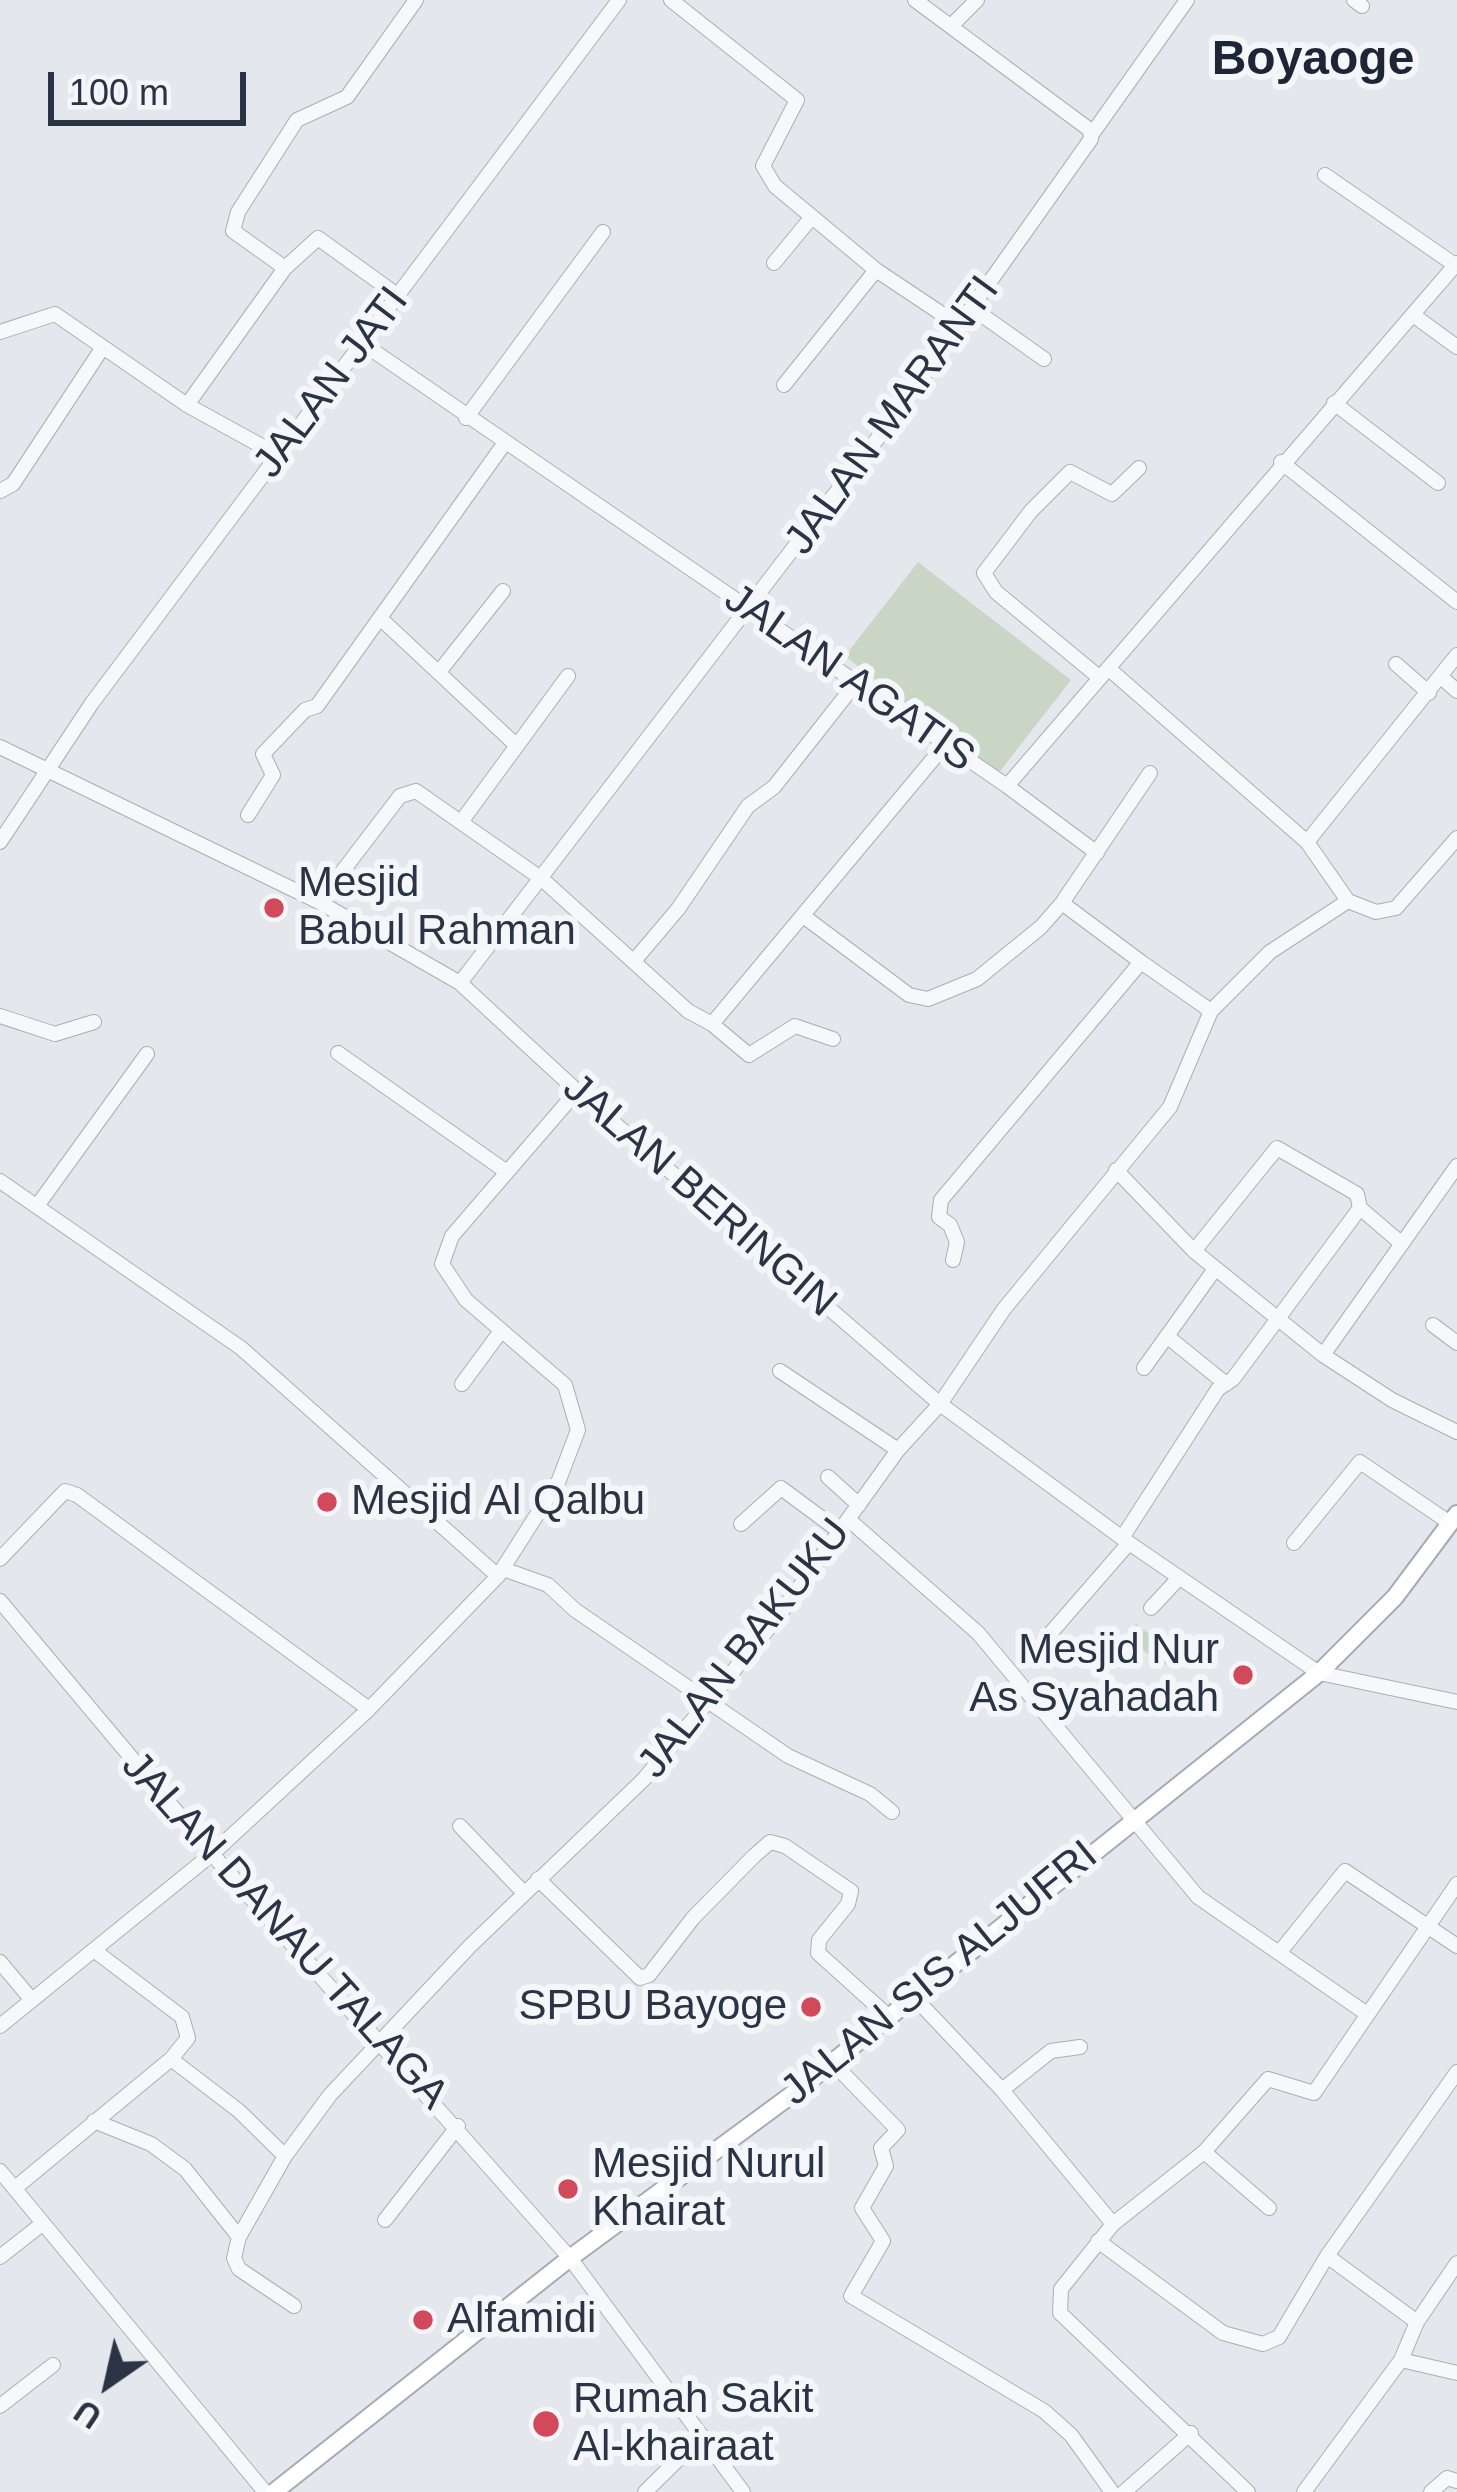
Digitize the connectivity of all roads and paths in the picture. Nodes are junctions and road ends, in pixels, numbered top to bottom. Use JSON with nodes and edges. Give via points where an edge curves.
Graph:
{"nodes":[{"id":1,"x":416,"y":0,"type":"edge"},
{"id":2,"x":619,"y":0,"type":"edge"},
{"id":3,"x":671,"y":0,"type":"edge"},
{"id":4,"x":916,"y":0,"type":"edge"},
{"id":5,"x":977,"y":0,"type":"edge"},
{"id":6,"x":1187,"y":0,"type":"edge"},
{"id":7,"x":951,"y":26,"type":"junction"},
{"id":8,"x":1092,"y":134,"type":"junction"},
{"id":9,"x":1325,"y":175,"type":"dead end"},
{"id":10,"x":811,"y":218,"type":"junction"},
{"id":11,"x":604,"y":232,"type":"dead end"},
{"id":12,"x":775,"y":263,"type":"dead end"},
{"id":13,"x":1456,"y":264,"type":"edge"},
{"id":14,"x":285,"y":268,"type":"junction"},
{"id":15,"x":876,"y":270,"type":"junction"},
{"id":16,"x":397,"y":295,"type":"junction"},
{"id":17,"x":972,"y":308,"type":"junction"},
{"id":18,"x":1413,"y":315,"type":"junction"},
{"id":19,"x":960,"y":326,"type":"junction"},
{"id":20,"x":0,"y":332,"type":"edge"},
{"id":21,"x":362,"y":343,"type":"junction"},
{"id":22,"x":103,"y":346,"type":"junction"},
{"id":23,"x":1457,"y":347,"type":"edge"},
{"id":24,"x":1044,"y":359,"type":"dead end"},
{"id":25,"x":784,"y":385,"type":"dead end"},
{"id":26,"x":1334,"y":403,"type":"junction"},
{"id":27,"x":187,"y":405,"type":"junction"},
{"id":28,"x":466,"y":418,"type":"junction"},
{"id":29,"x":504,"y":444,"type":"junction"},
{"id":30,"x":278,"y":455,"type":"junction"},
{"id":31,"x":1281,"y":462,"type":"junction"},
{"id":32,"x":1139,"y":468,"type":"dead end"},
{"id":33,"x":1438,"y":483,"type":"dead end"},
{"id":34,"x":0,"y":491,"type":"edge"},
{"id":35,"x":502,"y":591,"type":"dead end"},
{"id":36,"x":1457,"y":602,"type":"edge"},
{"id":37,"x":750,"y":611,"type":"junction"},
{"id":38,"x":380,"y":618,"type":"junction"},
{"id":39,"x":1457,"y":655,"type":"edge"},
{"id":40,"x":1396,"y":664,"type":"dead end"},
{"id":41,"x":439,"y":672,"type":"junction"},
{"id":42,"x":1104,"y":673,"type":"junction"},
{"id":43,"x":568,"y":676,"type":"dead end"},
{"id":44,"x":1441,"y":676,"type":"junction"},
{"id":45,"x":855,"y":684,"type":"junction"},
{"id":46,"x":1457,"y":691,"type":"edge"},
{"id":47,"x":1429,"y":693,"type":"junction"},
{"id":48,"x":516,"y":746,"type":"junction"},
{"id":49,"x":944,"y":746,"type":"junction"},
{"id":50,"x":0,"y":747,"type":"edge"},
{"id":51,"x":49,"y":769,"type":"junction"},
{"id":52,"x":1150,"y":773,"type":"dead end"},
{"id":53,"x":1007,"y":786,"type":"junction"},
{"id":54,"x":248,"y":815,"type":"dead end"},
{"id":55,"x":460,"y":822,"type":"junction"},
{"id":56,"x":1457,"y":838,"type":"edge"},
{"id":57,"x":0,"y":842,"type":"edge"},
{"id":58,"x":1307,"y":842,"type":"junction"},
{"id":59,"x":1097,"y":854,"type":"junction"},
{"id":60,"x":542,"y":879,"type":"junction"},
{"id":61,"x":1348,"y":901,"type":"junction"},
{"id":62,"x":319,"y":902,"type":"junction"},
{"id":63,"x":1062,"y":903,"type":"junction"},
{"id":64,"x":806,"y":918,"type":"junction"},
{"id":65,"x":634,"y":961,"type":"junction"},
{"id":66,"x":1141,"y":962,"type":"junction"},
{"id":67,"x":460,"y":982,"type":"junction"},
{"id":68,"x":1211,"y":1011,"type":"junction"},
{"id":69,"x":0,"y":1016,"type":"edge"},
{"id":70,"x":94,"y":1022,"type":"dead end"},
{"id":71,"x":712,"y":1024,"type":"junction"},
{"id":72,"x":832,"y":1040,"type":"dead end"},
{"id":73,"x":338,"y":1053,"type":"dead end"},
{"id":74,"x":147,"y":1054,"type":"dead end"},
{"id":75,"x":577,"y":1091,"type":"junction"},
{"id":76,"x":1457,"y":1166,"type":"edge"},
{"id":77,"x":504,"y":1170,"type":"junction"},
{"id":78,"x":1116,"y":1170,"type":"junction"},
{"id":79,"x":0,"y":1180,"type":"edge"},
{"id":80,"x":37,"y":1206,"type":"junction"},
{"id":81,"x":1360,"y":1208,"type":"junction"},
{"id":82,"x":1402,"y":1244,"type":"junction"},
{"id":83,"x":1194,"y":1250,"type":"junction"},
{"id":84,"x":952,"y":1260,"type":"dead end"},
{"id":85,"x":1215,"y":1269,"type":"junction"},
{"id":86,"x":1279,"y":1318,"type":"junction"},
{"id":87,"x":1433,"y":1325,"type":"dead end"},
{"id":88,"x":501,"y":1331,"type":"junction"},
{"id":89,"x":1168,"y":1337,"type":"junction"},
{"id":90,"x":1457,"y":1342,"type":"edge"},
{"id":91,"x":1324,"y":1355,"type":"junction"},
{"id":92,"x":1144,"y":1368,"type":"dead end"},
{"id":93,"x":780,"y":1371,"type":"dead end"},
{"id":94,"x":462,"y":1384,"type":"dead end"},
{"id":95,"x":1226,"y":1384,"type":"junction"},
{"id":96,"x":940,"y":1404,"type":"junction"},
{"id":97,"x":1457,"y":1432,"type":"edge"},
{"id":98,"x":898,"y":1450,"type":"junction"},
{"id":99,"x":828,"y":1477,"type":"dead end"},
{"id":100,"x":859,"y":1504,"type":"junction"},
{"id":101,"x":1454,"y":1518,"type":"edge"},
{"id":102,"x":741,"y":1524,"type":"dead end"},
{"id":103,"x":843,"y":1525,"type":"junction"},
{"id":104,"x":1126,"y":1541,"type":"junction"},
{"id":105,"x":1294,"y":1543,"type":"dead end"},
{"id":106,"x":0,"y":1559,"type":"edge"},
{"id":107,"x":500,"y":1573,"type":"junction"},
{"id":108,"x":1179,"y":1578,"type":"junction"},
{"id":109,"x":0,"y":1601,"type":"edge"},
{"id":110,"x":1150,"y":1608,"type":"dead end"},
{"id":111,"x":1049,"y":1635,"type":"dead end"},
{"id":112,"x":1318,"y":1673,"type":"junction"},
{"id":113,"x":710,"y":1700,"type":"junction"},
{"id":114,"x":1457,"y":1702,"type":"edge"},
{"id":115,"x":369,"y":1709,"type":"junction"},
{"id":116,"x":892,"y":1812,"type":"dead end"},
{"id":117,"x":1132,"y":1818,"type":"junction"},
{"id":118,"x":460,"y":1826,"type":"dead end"},
{"id":119,"x":212,"y":1854,"type":"junction"},
{"id":120,"x":538,"y":1879,"type":"junction"},
{"id":121,"x":1457,"y":1884,"type":"edge"},
{"id":122,"x":524,"y":1893,"type":"junction"},
{"id":123,"x":1429,"y":1926,"type":"junction"},
{"id":124,"x":1457,"y":1946,"type":"edge"},
{"id":125,"x":95,"y":1951,"type":"junction"},
{"id":126,"x":1279,"y":1953,"type":"junction"},
{"id":127,"x":0,"y":1962,"type":"edge"},
{"id":128,"x":913,"y":1996,"type":"junction"},
{"id":129,"x":31,"y":1999,"type":"junction"},
{"id":130,"x":1367,"y":2014,"type":"junction"},
{"id":131,"x":888,"y":2016,"type":"junction"},
{"id":132,"x":0,"y":2026,"type":"edge"},
{"id":133,"x":382,"y":2040,"type":"junction"},
{"id":134,"x":1080,"y":2048,"type":"dead end"},
{"id":135,"x":170,"y":2059,"type":"junction"},
{"id":136,"x":831,"y":2061,"type":"junction"},
{"id":137,"x":1457,"y":2072,"type":"edge"},
{"id":138,"x":1002,"y":2090,"type":"junction"},
{"id":139,"x":94,"y":2121,"type":"junction"},
{"id":140,"x":458,"y":2126,"type":"junction"},
{"id":141,"x":1204,"y":2152,"type":"junction"},
{"id":142,"x":285,"y":2156,"type":"junction"},
{"id":143,"x":0,"y":2171,"type":"edge"},
{"id":144,"x":15,"y":2188,"type":"junction"},
{"id":145,"x":1269,"y":2208,"type":"dead end"},
{"id":146,"x":385,"y":2220,"type":"dead end"},
{"id":147,"x":42,"y":2224,"type":"junction"},
{"id":148,"x":1113,"y":2224,"type":"junction"},
{"id":149,"x":239,"y":2237,"type":"junction"},
{"id":150,"x":1098,"y":2241,"type":"junction"},
{"id":151,"x":1327,"y":2256,"type":"junction"},
{"id":152,"x":0,"y":2258,"type":"edge"},
{"id":153,"x":570,"y":2258,"type":"junction"},
{"id":154,"x":1457,"y":2263,"type":"edge"},
{"id":155,"x":294,"y":2306,"type":"dead end"},
{"id":156,"x":1418,"y":2322,"type":"junction"},
{"id":157,"x":1401,"y":2360,"type":"junction"},
{"id":158,"x":52,"y":2366,"type":"dead end"},
{"id":159,"x":1457,"y":2373,"type":"edge"},
{"id":160,"x":0,"y":2406,"type":"edge"},
{"id":161,"x":1191,"y":2433,"type":"junction"},
{"id":162,"x":702,"y":2436,"type":"junction"},
{"id":163,"x":1457,"y":2481,"type":"edge"},
{"id":164,"x":269,"y":2492,"type":"edge"},
{"id":165,"x":645,"y":2492,"type":"edge"},
{"id":166,"x":743,"y":2492,"type":"edge"},
{"id":167,"x":1112,"y":2492,"type":"edge"},
{"id":168,"x":1124,"y":2492,"type":"edge"},
{"id":169,"x":1248,"y":2492,"type":"edge"},
{"id":170,"x":1304,"y":2492,"type":"edge"},
{"id":171,"x":1431,"y":2492,"type":"edge"}],
"edges":[{"from":1,"to":14,"type":"street","via":[[347,97],[297,120],[232,225]]},
{"from":2,"to":16,"type":"street","name":"JALAN JATI"},
{"from":3,"to":10,"type":"street","via":[[797,100],[763,170]]},
{"from":4,"to":7,"type":"street"},
{"from":5,"to":7,"type":"street"},
{"from":6,"to":8,"type":"street","name":"JALAN MARANTI"},
{"from":7,"to":8,"type":"street"},
{"from":8,"to":17,"type":"street","name":"JALAN MARANTI"},
{"from":9,"to":13,"type":"street"},
{"from":10,"to":12,"type":"street"},
{"from":10,"to":15,"type":"street"},
{"from":11,"to":28,"type":"street"},
{"from":13,"to":18,"type":"street","name":"JALAN AGATIS"},
{"from":14,"to":16,"type":"street","via":[[318,238]]},
{"from":14,"to":27,"type":"street"},
{"from":15,"to":19,"type":"street"},
{"from":15,"to":25,"type":"street"},
{"from":16,"to":21,"type":"street","name":"JALAN JATI"},
{"from":17,"to":19,"type":"street","name":"JALAN MARANTI"},
{"from":17,"to":24,"type":"street"},
{"from":18,"to":23,"type":"street"},
{"from":18,"to":26,"type":"street","name":"JALAN AGATIS"},
{"from":19,"to":37,"type":"street","name":"JALAN MARANTI"},
{"from":20,"to":22,"type":"street","via":[[50,312]]},
{"from":21,"to":28,"type":"street","name":"JALAN AGATIS"},
{"from":21,"to":30,"type":"street","name":"JALAN JATI"},
{"from":22,"to":27,"type":"street"},
{"from":22,"to":34,"type":"street","via":[[13,484]]},
{"from":26,"to":31,"type":"street","name":"JALAN AGATIS"},
{"from":26,"to":33,"type":"street"},
{"from":27,"to":30,"type":"street"},
{"from":28,"to":29,"type":"street","name":"JALAN AGATIS"},
{"from":29,"to":37,"type":"street","name":"JALAN AGATIS"},
{"from":29,"to":38,"type":"street"},
{"from":30,"to":51,"type":"street","name":"JALAN JATI"},
{"from":31,"to":36,"type":"street"},
{"from":31,"to":42,"type":"street","name":"JALAN AGATIS"},
{"from":32,"to":42,"type":"street","via":[[1112,494],[1070,472],[984,573],[996,592]]},
{"from":35,"to":41,"type":"street"},
{"from":37,"to":45,"type":"street","name":"JALAN AGATIS"},
{"from":37,"to":60,"type":"street","name":"JALAN MARANTI"},
{"from":38,"to":41,"type":"street"},
{"from":38,"to":54,"type":"street","via":[[316,709],[305,710],[263,754],[273,775]]},
{"from":39,"to":44,"type":"street"},
{"from":40,"to":47,"type":"street"},
{"from":41,"to":48,"type":"street"},
{"from":42,"to":53,"type":"street","name":"JALAN AGATIS"},
{"from":42,"to":58,"type":"street"},
{"from":43,"to":48,"type":"street"},
{"from":44,"to":46,"type":"street"},
{"from":44,"to":47,"type":"street"},
{"from":45,"to":49,"type":"street","name":"JALAN AGATIS"},
{"from":45,"to":65,"type":"street","via":[[770,792],[748,806]]},
{"from":47,"to":58,"type":"street"},
{"from":48,"to":55,"type":"street"},
{"from":49,"to":53,"type":"street","name":"JALAN AGATIS"},
{"from":49,"to":64,"type":"street"},
{"from":50,"to":51,"type":"street","name":"JALAN BERINGIN"},
{"from":51,"to":57,"type":"street","name":"JALAN JATI"},
{"from":51,"to":62,"type":"street","name":"JALAN BERINGIN"},
{"from":52,"to":59,"type":"street"},
{"from":53,"to":59,"type":"street"},
{"from":55,"to":60,"type":"street"},
{"from":55,"to":62,"type":"street","via":[[406,791]]},
{"from":56,"to":61,"type":"street","via":[[1396,908],[1376,912]]},
{"from":58,"to":61,"type":"street"},
{"from":59,"to":63,"type":"street"},
{"from":60,"to":65,"type":"street"},
{"from":60,"to":67,"type":"street","name":"JALAN MARANTI"},
{"from":61,"to":68,"type":"street","name":"JALAN BAKUKU","via":[[1270,952]]},
{"from":62,"to":67,"type":"street","name":"JALAN BERINGIN"},
{"from":63,"to":64,"type":"street","via":[[977,979],[928,999],[909,995]]},
{"from":63,"to":66,"type":"street"},
{"from":64,"to":71,"type":"street"},
{"from":65,"to":71,"type":"street"},
{"from":66,"to":68,"type":"street"},
{"from":66,"to":84,"type":"street","via":[[941,1200],[939,1217],[957,1242]]},
{"from":67,"to":75,"type":"street","name":"JALAN BERINGIN"},
{"from":68,"to":78,"type":"street","name":"JALAN BAKUKU","via":[[1170,1107]]},
{"from":69,"to":70,"type":"street","via":[[55,1034]]},
{"from":71,"to":72,"type":"street","via":[[749,1055],[795,1026]]},
{"from":73,"to":77,"type":"street"},
{"from":74,"to":80,"type":"street"},
{"from":75,"to":77,"type":"street"},
{"from":75,"to":96,"type":"street","name":"JALAN BERINGIN"},
{"from":76,"to":82,"type":"street"},
{"from":77,"to":88,"type":"street","via":[[446,1245],[442,1264],[451,1284]]},
{"from":78,"to":83,"type":"street"},
{"from":78,"to":96,"type":"street","name":"JALAN BAKUKU"},
{"from":79,"to":80,"type":"street"},
{"from":80,"to":107,"type":"street","via":[[241,1348]]},
{"from":81,"to":82,"type":"street"},
{"from":81,"to":83,"type":"street","via":[[1358,1194],[1272,1148]]},
{"from":81,"to":86,"type":"street"},
{"from":82,"to":91,"type":"street"},
{"from":83,"to":85,"type":"street"},
{"from":85,"to":86,"type":"street"},
{"from":85,"to":89,"type":"street"},
{"from":86,"to":91,"type":"street"},
{"from":86,"to":95,"type":"street"},
{"from":87,"to":90,"type":"street"},
{"from":88,"to":94,"type":"street"},
{"from":88,"to":107,"type":"street","via":[[565,1385],[578,1430],[559,1480]]},
{"from":89,"to":92,"type":"street"},
{"from":89,"to":95,"type":"street"},
{"from":91,"to":97,"type":"street"},
{"from":93,"to":98,"type":"street"},
{"from":95,"to":104,"type":"street"},
{"from":96,"to":98,"type":"street","name":"JALAN BAKUKU"},
{"from":96,"to":104,"type":"street","name":"JALAN BERINGIN"},
{"from":98,"to":100,"type":"street","name":"JALAN BAKUKU"},
{"from":99,"to":100,"type":"street"},
{"from":100,"to":103,"type":"street","name":"JALAN BAKUKU"},
{"from":101,"to":105,"type":"street","via":[[1360,1462]]},
{"from":101,"to":112,"type":"main road","name":"JALAN SIS ALJUFRI","via":[[1396,1597]]},
{"from":102,"to":103,"type":"street","via":[[781,1488]]},
{"from":103,"to":113,"type":"street","name":"JALAN BAKUKU"},
{"from":103,"to":117,"type":"street","via":[[978,1634]]},
{"from":104,"to":108,"type":"street","name":"JALAN BERINGIN"},
{"from":104,"to":111,"type":"street"},
{"from":106,"to":115,"type":"street","via":[[65,1491],[76,1495]]},
{"from":107,"to":113,"type":"street","via":[[548,1586]]},
{"from":107,"to":115,"type":"street"},
{"from":108,"to":110,"type":"street"},
{"from":108,"to":112,"type":"street","name":"JALAN BERINGIN"},
{"from":109,"to":119,"type":"street","name":"JALAN DANAU TALAGA"},
{"from":112,"to":114,"type":"street"},
{"from":112,"to":117,"type":"main road","name":"JALAN SIS ALJUFRI"},
{"from":113,"to":116,"type":"street","via":[[805,1766]]},
{"from":113,"to":120,"type":"street","name":"JALAN BAKUKU","via":[[644,1779]]},
{"from":115,"to":119,"type":"street"},
{"from":117,"to":126,"type":"street","via":[[1187,1886]]},
{"from":117,"to":128,"type":"main road","name":"JALAN SIS ALJUFRI"},
{"from":118,"to":122,"type":"street"},
{"from":119,"to":125,"type":"street"},
{"from":119,"to":133,"type":"street","name":"JALAN DANAU TALAGA"},
{"from":120,"to":122,"type":"street","name":"JALAN BAKUKU"},
{"from":120,"to":131,"type":"street","via":[[640,1978],[754,1856],[770,1843],[785,1846],[851,1891],[818,1953]]},
{"from":121,"to":123,"type":"street"},
{"from":122,"to":133,"type":"street","name":"JALAN BAKUKU"},
{"from":123,"to":124,"type":"street"},
{"from":123,"to":126,"type":"street","via":[[1346,1871]]},
{"from":123,"to":130,"type":"street"},
{"from":125,"to":129,"type":"street"},
{"from":125,"to":135,"type":"street","via":[[182,2017],[188,2038]]},
{"from":126,"to":130,"type":"street"},
{"from":127,"to":129,"type":"street"},
{"from":128,"to":131,"type":"main road","name":"JALAN SIS ALJUFRI"},
{"from":128,"to":138,"type":"street"},
{"from":129,"to":132,"type":"street"},
{"from":130,"to":141,"type":"street","via":[[1314,2093],[1271,2078]]},
{"from":131,"to":136,"type":"main road","name":"JALAN SIS ALJUFRI"},
{"from":133,"to":140,"type":"street","name":"JALAN DANAU TALAGA"},
{"from":133,"to":142,"type":"street","name":"JALAN BAKUKU"},
{"from":134,"to":138,"type":"street","via":[[1051,2051]]},
{"from":135,"to":139,"type":"street"},
{"from":135,"to":142,"type":"street"},
{"from":136,"to":153,"type":"main road","name":"JALAN SIS ALJUFRI"},
{"from":136,"to":167,"type":"street","via":[[898,2130],[881,2148],[886,2166],[862,2208],[883,2241],[851,2296],[1044,2410]]},
{"from":137,"to":151,"type":"street"},
{"from":138,"to":148,"type":"street"},
{"from":139,"to":144,"type":"street"},
{"from":139,"to":149,"type":"street","via":[[151,2144],[185,2169]]},
{"from":140,"to":146,"type":"street"},
{"from":140,"to":153,"type":"street","name":"JALAN DANAU TALAGA"},
{"from":141,"to":145,"type":"street"},
{"from":141,"to":148,"type":"street"},
{"from":142,"to":149,"type":"street","name":"JALAN BAKUKU"},
{"from":143,"to":144,"type":"street"},
{"from":144,"to":147,"type":"street"},
{"from":147,"to":152,"type":"street"},
{"from":147,"to":164,"type":"street"},
{"from":148,"to":150,"type":"street"},
{"from":149,"to":155,"type":"street","via":[[239,2269]]},
{"from":150,"to":151,"type":"street","via":[[1223,2332],[1263,2344],[1279,2337]]},
{"from":150,"to":161,"type":"street","via":[[1060,2289],[1060,2314]]},
{"from":151,"to":156,"type":"street"},
{"from":153,"to":162,"type":"street","name":"JALAN DANAU TALAGA"},
{"from":153,"to":164,"type":"main road","name":"JALAN SIS ALJUFRI"},
{"from":154,"to":156,"type":"street"},
{"from":156,"to":157,"type":"street"},
{"from":157,"to":159,"type":"street"},
{"from":157,"to":170,"type":"street"},
{"from":158,"to":160,"type":"street"},
{"from":161,"to":168,"type":"street"},
{"from":161,"to":169,"type":"street"},
{"from":162,"to":165,"type":"street"},
{"from":162,"to":166,"type":"street","name":"JALAN DANAU TALAGA"},
{"from":163,"to":171,"type":"street","via":[[1447,2478]]}]}
